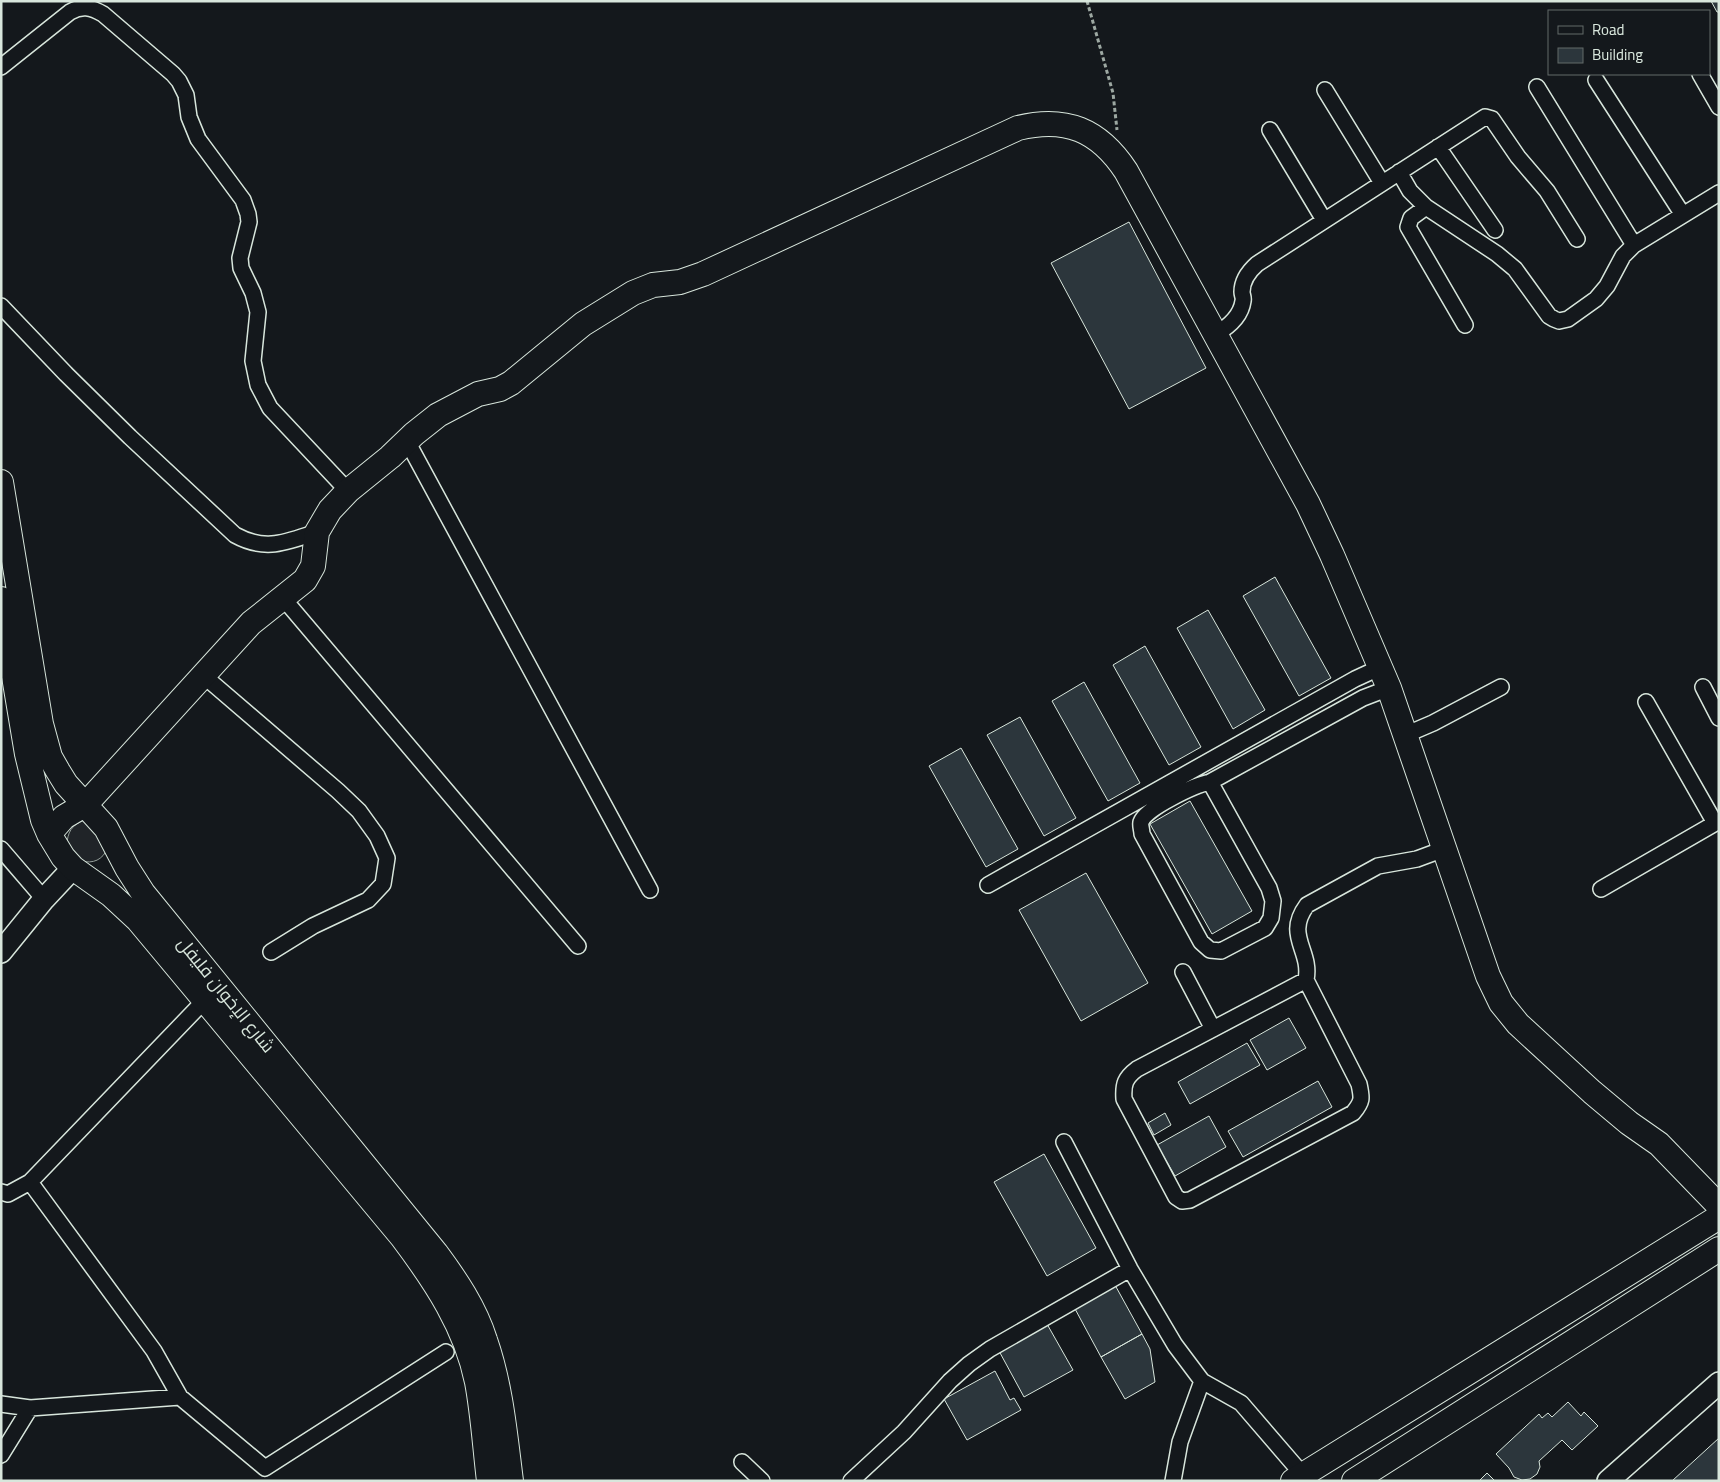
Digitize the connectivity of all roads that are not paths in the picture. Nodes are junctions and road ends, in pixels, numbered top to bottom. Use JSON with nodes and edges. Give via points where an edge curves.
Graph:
{"nodes":[{"id":1,"x":84,"y":4,"type":"edge"},
{"id":2,"x":1,"y":67,"type":"edge"},
{"id":3,"x":1701,"y":75,"type":"edge"},
{"id":4,"x":1596,"y":80,"type":"dead end"},
{"id":5,"x":1537,"y":87,"type":"dead end"},
{"id":6,"x":1325,"y":90,"type":"dead end"},
{"id":7,"x":1719,"y":107,"type":"edge"},
{"id":8,"x":1270,"y":130,"type":"dead end"},
{"id":9,"x":1438,"y":147,"type":"junction"},
{"id":10,"x":1399,"y":172,"type":"junction"},
{"id":11,"x":1382,"y":183,"type":"junction"},
{"id":12,"x":1719,"y":193,"type":"edge"},
{"id":13,"x":1426,"y":207,"type":"junction"},
{"id":14,"x":1683,"y":215,"type":"junction"},
{"id":15,"x":1324,"y":220,"type":"junction"},
{"id":16,"x":1495,"y":230,"type":"dead end"},
{"id":17,"x":1577,"y":239,"type":"dead end"},
{"id":18,"x":1634,"y":245,"type":"junction"},
{"id":19,"x":1,"y":306,"type":"edge"},
{"id":20,"x":1465,"y":325,"type":"dead end"},
{"id":21,"x":1216,"y":334,"type":"junction"},
{"id":22,"x":408,"y":441,"type":"junction"},
{"id":23,"x":1,"y":482,"type":"edge"},
{"id":24,"x":348,"y":492,"type":"junction"},
{"id":25,"x":317,"y":532,"type":"junction"},
{"id":26,"x":1,"y":598,"type":"edge"},
{"id":27,"x":283,"y":598,"type":"junction"},
{"id":28,"x":204,"y":676,"type":"junction"},
{"id":29,"x":1385,"y":678,"type":"junction"},
{"id":30,"x":1501,"y":687,"type":"dead end"},
{"id":31,"x":1703,"y":687,"type":"dead end"},
{"id":32,"x":1646,"y":702,"type":"dead end"},
{"id":33,"x":1719,"y":718,"type":"edge"},
{"id":34,"x":1405,"y":735,"type":"junction"},
{"id":35,"x":1210,"y":782,"type":"junction"},
{"id":36,"x":86,"y":804,"type":"junction"},
{"id":37,"x":1717,"y":822,"type":"edge"},
{"id":38,"x":49,"y":834,"type":"junction"},
{"id":39,"x":1,"y":849,"type":"edge"},
{"id":40,"x":1444,"y":849,"type":"junction"},
{"id":41,"x":121,"y":856,"type":"junction"},
{"id":42,"x":78,"y":872,"type":"junction"},
{"id":43,"x":988,"y":885,"type":"dead end"},
{"id":44,"x":1601,"y":888,"type":"dead end"},
{"id":45,"x":650,"y":890,"type":"dead end"},
{"id":46,"x":44,"y":899,"type":"junction"},
{"id":47,"x":578,"y":946,"type":"dead end"},
{"id":48,"x":1,"y":952,"type":"edge"},
{"id":49,"x":271,"y":952,"type":"dead end"},
{"id":50,"x":1183,"y":972,"type":"dead end"},
{"id":51,"x":1306,"y":980,"type":"junction"},
{"id":52,"x":205,"y":1000,"type":"junction"},
{"id":53,"x":1213,"y":1029,"type":"junction"},
{"id":54,"x":290,"y":1088,"type":"junction"},
{"id":55,"x":1064,"y":1142,"type":"dead end"},
{"id":56,"x":30,"y":1182,"type":"junction"},
{"id":57,"x":1,"y":1192,"type":"edge"},
{"id":58,"x":1719,"y":1206,"type":"edge"},
{"id":59,"x":1719,"y":1217,"type":"edge"},
{"id":60,"x":1719,"y":1249,"type":"edge"},
{"id":61,"x":1130,"y":1269,"type":"junction"},
{"id":62,"x":446,"y":1352,"type":"dead end"},
{"id":63,"x":486,"y":1380,"type":"junction"},
{"id":64,"x":1202,"y":1381,"type":"junction"},
{"id":65,"x":1719,"y":1383,"type":"edge"},
{"id":66,"x":180,"y":1397,"type":"junction"},
{"id":67,"x":1,"y":1404,"type":"edge"},
{"id":68,"x":30,"y":1408,"type":"junction"},
{"id":69,"x":1,"y":1455,"type":"edge"},
{"id":70,"x":742,"y":1462,"type":"dead end"},
{"id":71,"x":264,"y":1474,"type":"edge"},
{"id":72,"x":1298,"y":1478,"type":"edge"},
{"id":73,"x":489,"y":1481,"type":"edge"},
{"id":74,"x":511,"y":1481,"type":"edge"},
{"id":75,"x":762,"y":1481,"type":"edge"},
{"id":76,"x":851,"y":1481,"type":"edge"},
{"id":77,"x":1173,"y":1481,"type":"edge"},
{"id":78,"x":1354,"y":1481,"type":"edge"},
{"id":79,"x":1608,"y":1481,"type":"edge"}],
"edges":[{"from":1,"to":2,"type":"street"},
{"from":1,"to":24,"type":"street","via":[[111,20],[173,74],[183,88],[198,139],[243,200],[248,214],[248,230],[240,258],[258,312],[253,361],[258,385],[270,408]]},
{"from":3,"to":7,"type":"street"},
{"from":4,"to":14,"type":"street"},
{"from":5,"to":18,"type":"street"},
{"from":6,"to":11,"type":"street"},
{"from":8,"to":15,"type":"street"},
{"from":9,"to":10,"type":"street"},
{"from":9,"to":16,"type":"street"},
{"from":9,"to":17,"type":"street","via":[[1480,119],[1492,119],[1547,191]]},
{"from":10,"to":11,"type":"street"},
{"from":10,"to":13,"type":"street","via":[[1410,191]]},
{"from":11,"to":15,"type":"street"},
{"from":12,"to":14,"type":"street"},
{"from":13,"to":18,"type":"street","via":[[1506,261],[1550,316],[1559,321],[1596,299],[1623,256]]},
{"from":13,"to":20,"type":"street","via":[[1409,221],[1409,231]]},
{"from":14,"to":18,"type":"street"},
{"from":15,"to":21,"type":"street","via":[[1250,270],[1243,285],[1239,311]]},
{"from":19,"to":25,"type":"street","via":[[130,438],[235,535],[255,544],[275,545]]},
{"from":21,"to":22,"type":"main road","via":[[1116,156],[1103,143],[1071,126],[1035,124],[1018,128],[703,274],[633,293],[583,324],[511,383],[448,409]]},
{"from":21,"to":29,"type":"main road","via":[[1308,504]]},
{"from":22,"to":24,"type":"main road"},
{"from":22,"to":45,"type":"street"},
{"from":23,"to":36,"type":"main road","name":"شارع الإخوان فليفل","via":[[45,740],[50,757],[66,784]]},
{"from":24,"to":25,"type":"main road","via":[[322,520]]},
{"from":25,"to":27,"type":"main road","via":[[310,574]]},
{"from":26,"to":38,"type":"main road","name":"شارع الإخوان فليفل","via":[[27,754]]},
{"from":27,"to":28,"type":"main road","via":[[257,618]]},
{"from":27,"to":47,"type":"street"},
{"from":28,"to":36,"type":"main road"},
{"from":28,"to":49,"type":"street","via":[[359,811],[377,836],[387,858],[383,884],[368,900],[313,926]]},
{"from":29,"to":34,"type":"main road"},
{"from":29,"to":35,"type":"street","via":[[1363,698]]},
{"from":29,"to":43,"type":"street","via":[[1355,678]]},
{"from":30,"to":34,"type":"street"},
{"from":31,"to":33,"type":"street"},
{"from":32,"to":37,"type":"street"},
{"from":34,"to":40,"type":"main road"},
{"from":35,"to":35,"type":"street","via":[[1196,785],[1147,813],[1141,823],[1142,834],[1201,942],[1210,950],[1222,951],[1265,928],[1271,918],[1273,901],[1269,888]]},
{"from":36,"to":38,"type":"main road","via":[[64,817]]},
{"from":36,"to":41,"type":"main road","name":"شارع الإخوان فليفل","via":[[106,828]]},
{"from":37,"to":44,"type":"street"},
{"from":38,"to":42,"type":"main road","name":"شارع الإخوان فليفل","via":[[63,858]]},
{"from":39,"to":46,"type":"street"},
{"from":40,"to":51,"type":"street","via":[[1417,859],[1378,866],[1307,905],[1300,915],[1298,930],[1308,970]]},
{"from":40,"to":58,"type":"main road","via":[[1488,976],[1501,1003],[1558,1062],[1629,1123],[1659,1144]]},
{"from":41,"to":42,"type":"main road","via":[[105,870]]},
{"from":41,"to":54,"type":"main road","name":"شارع الإخوان فليفل","via":[[143,893]]},
{"from":42,"to":46,"type":"main road"},
{"from":42,"to":52,"type":"main road","name":"شارع الإخوان فليفل","via":[[111,895],[138,920]]},
{"from":46,"to":48,"type":"main road"},
{"from":50,"to":53,"type":"street"},
{"from":51,"to":53,"type":"street"},
{"from":51,"to":53,"type":"street","via":[[1359,1084],[1362,1098],[1359,1106],[1353,1113],[1182,1202],[1176,1197],[1124,1099],[1123,1087],[1127,1077],[1137,1069]]},
{"from":52,"to":54,"type":"main road","name":"شارع الإخوان فليفل"},
{"from":52,"to":56,"type":"street"},
{"from":54,"to":63,"type":"main road","name":"شارع الإخوان فليفل","via":[[436,1253],[452,1276],[486,1340]]},
{"from":55,"to":61,"type":"street"},
{"from":56,"to":57,"type":"street","via":[[8,1194]]},
{"from":56,"to":66,"type":"street","via":[[154,1351]]},
{"from":59,"to":72,"type":"main road"},
{"from":60,"to":78,"type":"main road"},
{"from":61,"to":64,"type":"street","via":[[1175,1345]]},
{"from":61,"to":76,"type":"street","via":[[969,1364],[904,1432]]},
{"from":62,"to":71,"type":"street"},
{"from":63,"to":73,"type":"main road","name":"شارع الإخوان فليفل"},
{"from":63,"to":74,"type":"main road","name":"شارع الإخوان فليفل","via":[[501,1403]]},
{"from":64,"to":72,"type":"street","via":[[1241,1403]]},
{"from":64,"to":77,"type":"street","via":[[1180,1442]]},
{"from":65,"to":79,"type":"main road"},
{"from":66,"to":68,"type":"street"},
{"from":66,"to":71,"type":"street"},
{"from":67,"to":68,"type":"street"},
{"from":68,"to":69,"type":"street"},
{"from":70,"to":75,"type":"street"}]}
